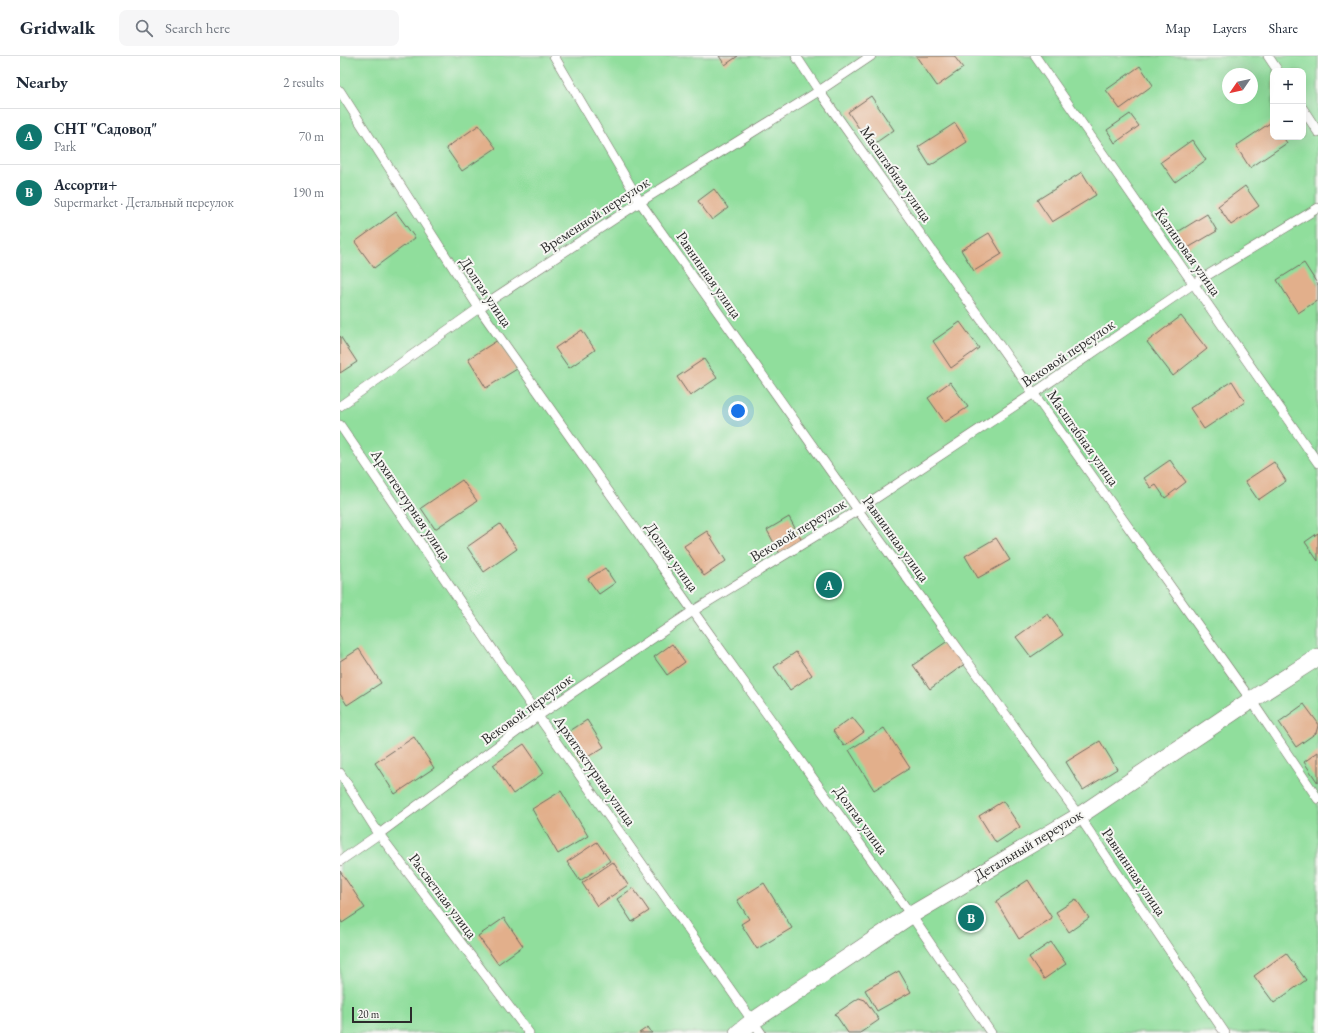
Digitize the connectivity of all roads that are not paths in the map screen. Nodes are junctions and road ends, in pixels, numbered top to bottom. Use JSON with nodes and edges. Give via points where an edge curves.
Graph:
{"nodes":[{"id":1,"x":554,"y":56,"type":"edge"},
{"id":2,"x":796,"y":56,"type":"edge"},
{"id":3,"x":871,"y":56,"type":"edge"},
{"id":4,"x":1035,"y":56,"type":"edge"},
{"id":5,"x":1268,"y":56,"type":"edge"},
{"id":6,"x":1276,"y":68,"type":"edge"},
{"id":7,"x":340,"y":91,"type":"edge"},
{"id":8,"x":819,"y":91,"type":"junction"},
{"id":9,"x":1306,"y":114,"type":"edge"},
{"id":10,"x":1318,"y":132,"type":"edge"},
{"id":11,"x":640,"y":202,"type":"junction"},
{"id":12,"x":1318,"y":208,"type":"edge"},
{"id":13,"x":1193,"y":284,"type":"junction"},
{"id":14,"x":479,"y":308,"type":"junction"},
{"id":15,"x":1034,"y":393,"type":"junction"},
{"id":16,"x":340,"y":406,"type":"edge"},
{"id":17,"x":340,"y":425,"type":"edge"},
{"id":18,"x":1318,"y":463,"type":"edge"},
{"id":19,"x":858,"y":510,"type":"junction"},
{"id":20,"x":693,"y":611,"type":"junction"},
{"id":21,"x":1318,"y":657,"type":"edge"},
{"id":22,"x":1251,"y":700,"type":"junction"},
{"id":23,"x":538,"y":716,"type":"junction"},
{"id":24,"x":340,"y":773,"type":"edge"},
{"id":25,"x":1318,"y":799,"type":"edge"},
{"id":26,"x":1079,"y":816,"type":"junction"},
{"id":27,"x":379,"y":834,"type":"junction"},
{"id":28,"x":340,"y":861,"type":"edge"},
{"id":29,"x":911,"y":914,"type":"junction"},
{"id":30,"x":757,"y":1027,"type":"edge"},
{"id":31,"x":529,"y":1033,"type":"edge"},
{"id":32,"x":738,"y":1033,"type":"edge"},
{"id":33,"x":990,"y":1033,"type":"edge"},
{"id":34,"x":1225,"y":1033,"type":"edge"}],
"edges":[{"from":1,"to":11,"type":"lane","name":"Равнинная улица"},
{"from":2,"to":8,"type":"lane","name":"Масштабная улица"},
{"from":3,"to":8,"type":"lane","name":"Временной переулок"},
{"from":4,"to":13,"type":"lane","name":"Калиновая улица"},
{"from":5,"to":6,"type":"lane"},
{"from":7,"to":14,"type":"lane","name":"Долгая улица"},
{"from":8,"to":11,"type":"lane","name":"Временной переулок"},
{"from":8,"to":15,"type":"lane","name":"Масштабная улица"},
{"from":9,"to":10,"type":"lane"},
{"from":11,"to":14,"type":"lane","name":"Временной переулок"},
{"from":11,"to":19,"type":"lane","name":"Равнинная улица"},
{"from":12,"to":13,"type":"lane","name":"Вековой переулок"},
{"from":13,"to":15,"type":"lane","name":"Вековой переулок"},
{"from":13,"to":18,"type":"lane","name":"Калиновая улица"},
{"from":14,"to":16,"type":"lane","name":"Временной переулок"},
{"from":14,"to":20,"type":"lane","name":"Долгая улица"},
{"from":15,"to":19,"type":"lane","name":"Вековой переулок"},
{"from":15,"to":22,"type":"lane","name":"Масштабная улица"},
{"from":17,"to":23,"type":"lane","name":"Архитектурная улица"},
{"from":19,"to":20,"type":"lane","name":"Вековой переулок"},
{"from":19,"to":26,"type":"lane","name":"Равнинная улица"},
{"from":20,"to":23,"type":"lane","name":"Вековой переулок"},
{"from":20,"to":29,"type":"lane","name":"Долгая улица"},
{"from":21,"to":22,"type":"street","name":"Детальный переулок"},
{"from":22,"to":25,"type":"lane","name":"Масштабная улица"},
{"from":22,"to":26,"type":"street","name":"Детальный переулок"},
{"from":23,"to":27,"type":"lane","name":"Вековой переулок"},
{"from":23,"to":30,"type":"lane","name":"Архитектурная улица"},
{"from":24,"to":27,"type":"lane","name":"Рассветная улица"},
{"from":26,"to":29,"type":"street","name":"Детальный переулок"},
{"from":26,"to":34,"type":"lane","name":"Равнинная улица"},
{"from":27,"to":28,"type":"lane","name":"Вековой переулок"},
{"from":27,"to":31,"type":"lane","name":"Рассветная улица"},
{"from":29,"to":30,"type":"street","name":"Детальный переулок"},
{"from":29,"to":33,"type":"lane","name":"Долгая улица"},
{"from":30,"to":32,"type":"street","name":"Детальный переулок"}]}
